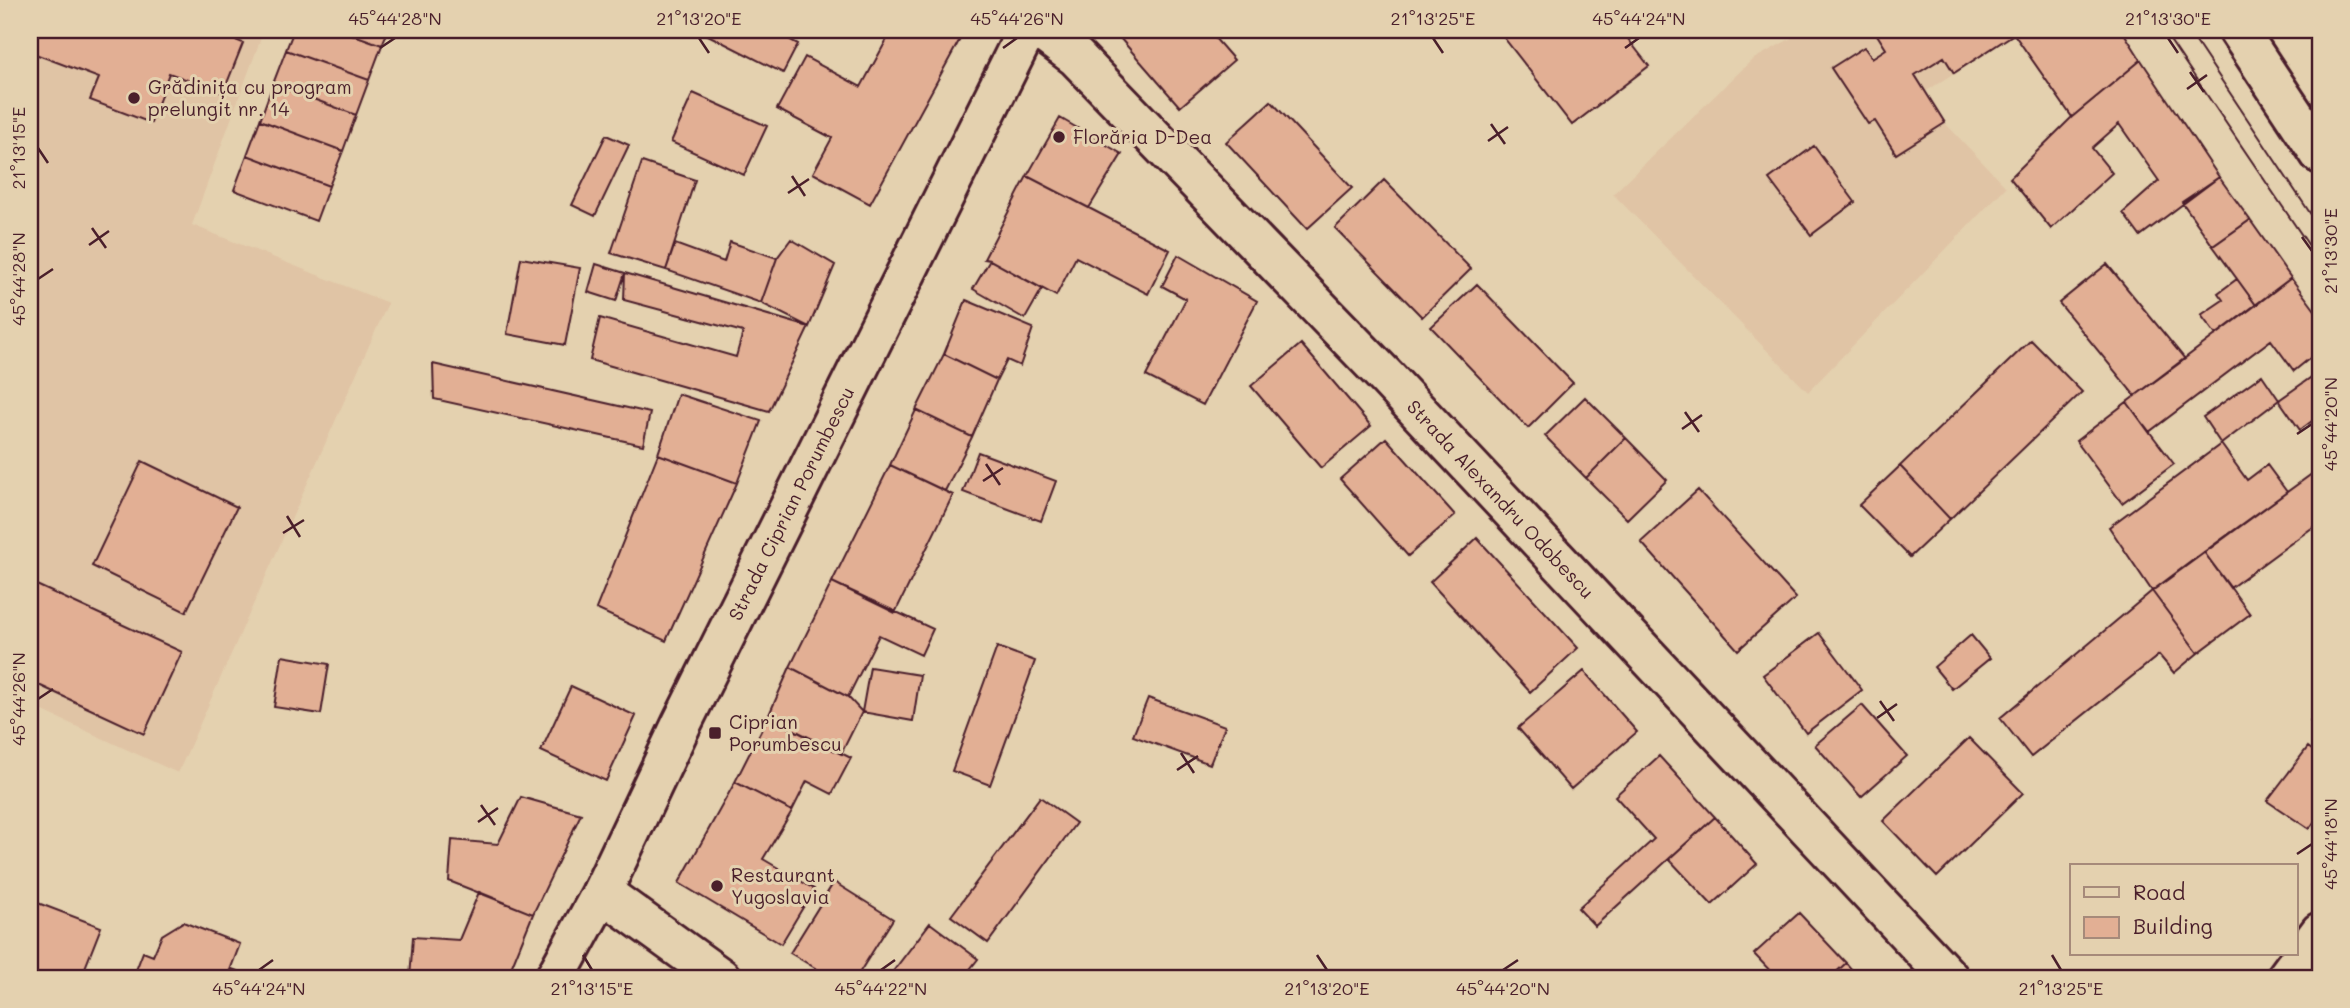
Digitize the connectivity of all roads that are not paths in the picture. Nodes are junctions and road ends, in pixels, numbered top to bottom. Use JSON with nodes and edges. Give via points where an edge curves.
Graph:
{"nodes":[{"id":1,"x":1027,"y":30,"type":"edge"},
{"id":2,"x":1040,"y":30,"type":"edge"},
{"id":3,"x":2238,"y":30,"type":"edge"},
{"id":4,"x":2320,"y":154,"type":"edge"},
{"id":5,"x":601,"y":892,"type":"junction"},
{"id":6,"x":2320,"y":932,"type":"edge"},
{"id":7,"x":555,"y":978,"type":"edge"},
{"id":8,"x":721,"y":978,"type":"edge"},
{"id":9,"x":1950,"y":978,"type":"edge"},
{"id":10,"x":2286,"y":978,"type":"edge"}],
"edges":[{"from":1,"to":5,"type":"street","name":"Strada Ciprian Porumbescu"},
{"from":2,"to":9,"type":"street","name":"Strada Alexandru Odobescu","via":[[1076,57],[1388,379]]},
{"from":3,"to":4,"type":"street"},
{"from":5,"to":7,"type":"street","name":"Strada Ciprian Porumbescu"},
{"from":5,"to":8,"type":"street"},
{"from":6,"to":10,"type":"street"}]}
